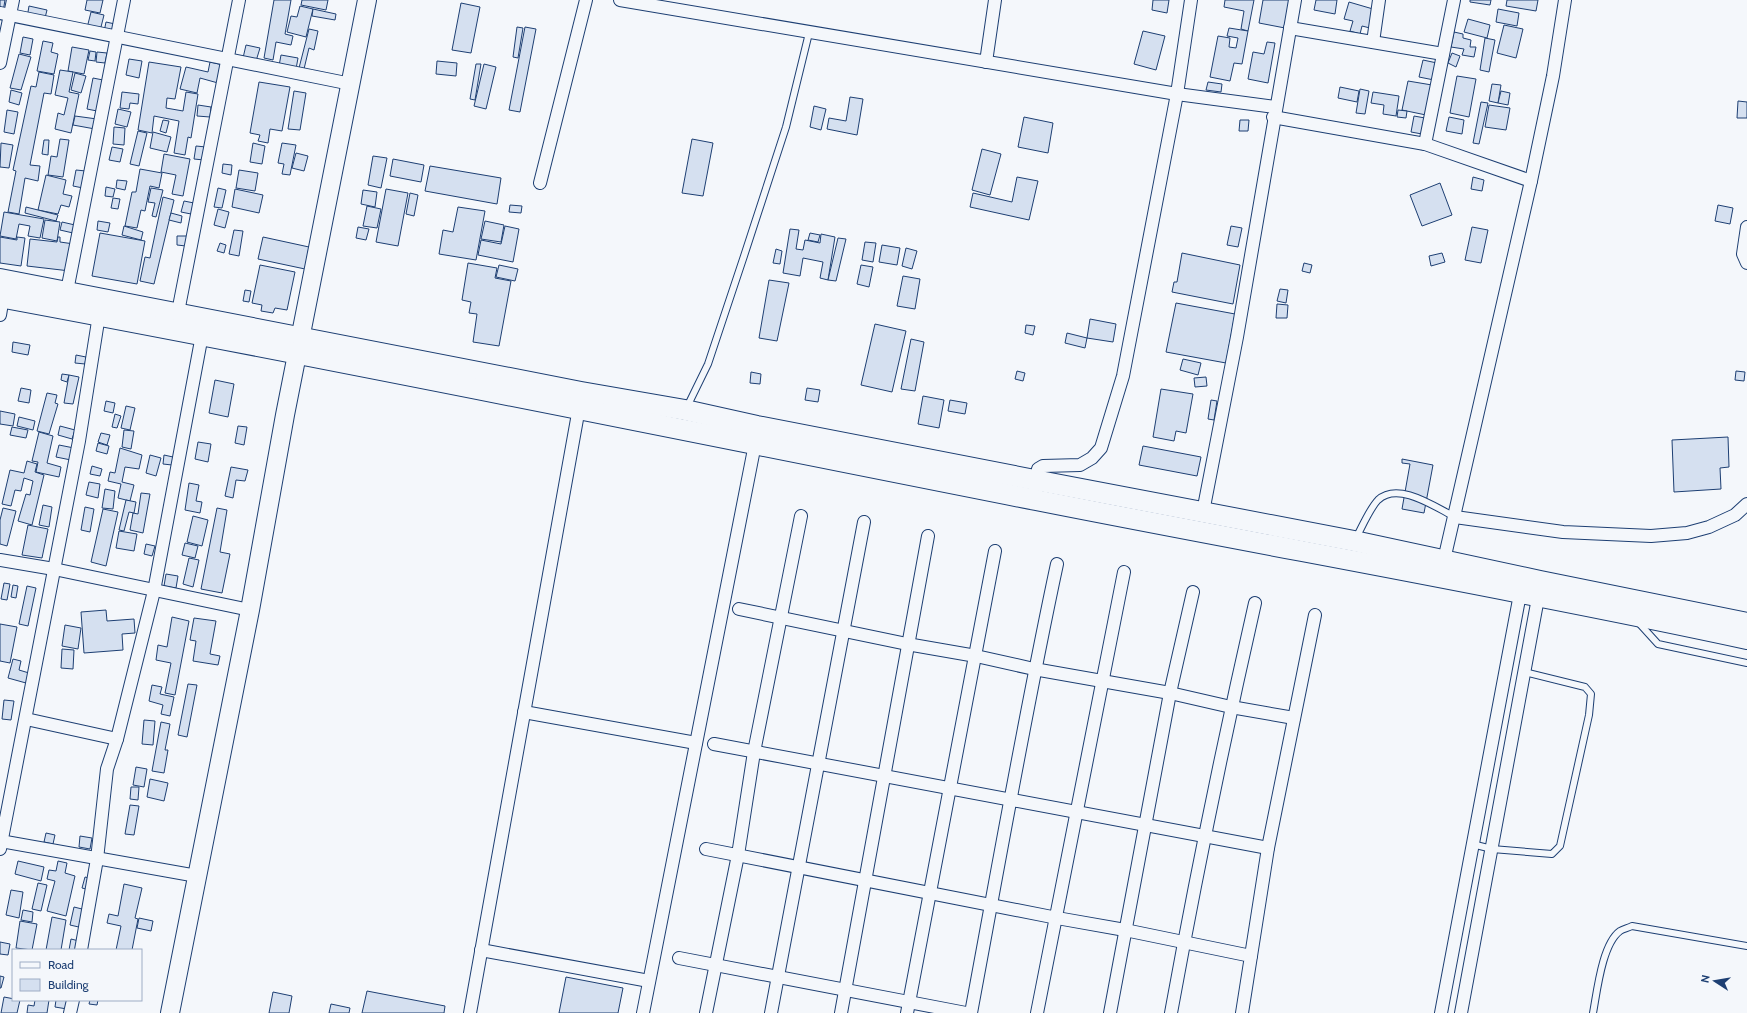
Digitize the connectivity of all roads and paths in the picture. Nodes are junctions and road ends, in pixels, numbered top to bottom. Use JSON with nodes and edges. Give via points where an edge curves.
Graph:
{"nodes":[{"id":1,"x":13,"y":0,"type":"edge"},
{"id":2,"x":124,"y":0,"type":"edge"},
{"id":3,"x":239,"y":0,"type":"edge"},
{"id":4,"x":367,"y":0,"type":"edge"},
{"id":5,"x":586,"y":0,"type":"edge"},
{"id":6,"x":620,"y":0,"type":"edge"},
{"id":7,"x":995,"y":0,"type":"edge"},
{"id":8,"x":1191,"y":0,"type":"edge"},
{"id":9,"x":1295,"y":0,"type":"edge"},
{"id":10,"x":1379,"y":0,"type":"edge"},
{"id":11,"x":1454,"y":0,"type":"edge"},
{"id":12,"x":1565,"y":0,"type":"edge"},
{"id":13,"x":5,"y":14,"type":"edge"},
{"id":14,"x":1290,"y":28,"type":"junction"},
{"id":15,"x":810,"y":33,"type":"junction"},
{"id":16,"x":117,"y":36,"type":"junction"},
{"id":17,"x":1373,"y":42,"type":"junction"},
{"id":18,"x":1443,"y":54,"type":"junction"},
{"id":19,"x":228,"y":58,"type":"junction"},
{"id":20,"x":986,"y":62,"type":"junction"},
{"id":21,"x":0,"y":63,"type":"edge"},
{"id":22,"x":351,"y":84,"type":"junction"},
{"id":23,"x":1176,"y":94,"type":"junction"},
{"id":24,"x":1274,"y":112,"type":"junction"},
{"id":25,"x":1426,"y":144,"type":"junction"},
{"id":26,"x":1531,"y":181,"type":"junction"},
{"id":27,"x":540,"y":183,"type":"dead end"},
{"id":28,"x":1747,"y":227,"type":"edge"},
{"id":29,"x":1747,"y":263,"type":"edge"},
{"id":30,"x":67,"y":291,"type":"junction"},
{"id":31,"x":1,"y":297,"type":"edge"},
{"id":32,"x":178,"y":312,"type":"junction"},
{"id":33,"x":99,"y":315,"type":"junction"},
{"id":34,"x":202,"y":335,"type":"junction"},
{"id":35,"x":299,"y":345,"type":"junction"},
{"id":36,"x":579,"y":408,"type":"junction"},
{"id":37,"x":685,"y":410,"type":"junction"},
{"id":38,"x":755,"y":444,"type":"junction"},
{"id":39,"x":1034,"y":490,"type":"junction"},
{"id":40,"x":1747,"y":504,"type":"edge"},
{"id":41,"x":1203,"y":512,"type":"junction"},
{"id":42,"x":801,"y":516,"type":"dead end"},
{"id":43,"x":1455,"y":517,"type":"junction"},
{"id":44,"x":864,"y":522,"type":"dead end"},
{"id":45,"x":928,"y":536,"type":"dead end"},
{"id":46,"x":1354,"y":541,"type":"junction"},
{"id":47,"x":995,"y":551,"type":"dead end"},
{"id":48,"x":0,"y":560,"type":"edge"},
{"id":49,"x":1444,"y":560,"type":"junction"},
{"id":50,"x":1056,"y":564,"type":"dead end"},
{"id":51,"x":54,"y":569,"type":"junction"},
{"id":52,"x":1124,"y":572,"type":"dead end"},
{"id":53,"x":154,"y":591,"type":"junction"},
{"id":54,"x":1193,"y":592,"type":"dead end"},
{"id":55,"x":1529,"y":596,"type":"junction"},
{"id":56,"x":1255,"y":603,"type":"dead end"},
{"id":57,"x":739,"y":609,"type":"dead end"},
{"id":58,"x":250,"y":610,"type":"junction"},
{"id":59,"x":1315,"y":615,"type":"dead end"},
{"id":60,"x":1631,"y":615,"type":"junction"},
{"id":61,"x":782,"y":618,"type":"junction"},
{"id":62,"x":1747,"y":623,"type":"edge"},
{"id":63,"x":843,"y":631,"type":"junction"},
{"id":64,"x":1747,"y":639,"type":"edge"},
{"id":65,"x":907,"y":644,"type":"junction"},
{"id":66,"x":976,"y":656,"type":"junction"},
{"id":67,"x":1747,"y":663,"type":"edge"},
{"id":68,"x":1034,"y":669,"type":"junction"},
{"id":69,"x":1524,"y":672,"type":"junction"},
{"id":70,"x":1103,"y":681,"type":"junction"},
{"id":71,"x":1170,"y":693,"type":"junction"},
{"id":72,"x":1231,"y":707,"type":"junction"},
{"id":73,"x":524,"y":712,"type":"junction"},
{"id":74,"x":1294,"y":718,"type":"junction"},
{"id":75,"x":26,"y":719,"type":"junction"},
{"id":76,"x":117,"y":739,"type":"junction"},
{"id":77,"x":696,"y":743,"type":"junction"},
{"id":78,"x":714,"y":744,"type":"dead end"},
{"id":79,"x":754,"y":752,"type":"junction"},
{"id":80,"x":820,"y":764,"type":"junction"},
{"id":81,"x":885,"y":776,"type":"junction"},
{"id":82,"x":950,"y":787,"type":"junction"},
{"id":83,"x":1012,"y":799,"type":"junction"},
{"id":84,"x":1075,"y":812,"type":"junction"},
{"id":85,"x":1145,"y":826,"type":"junction"},
{"id":86,"x":1205,"y":837,"type":"junction"},
{"id":87,"x":1,"y":844,"type":"edge"},
{"id":88,"x":1472,"y":844,"type":"junction"},
{"id":89,"x":1268,"y":848,"type":"junction"},
{"id":90,"x":706,"y":849,"type":"dead end"},
{"id":91,"x":1492,"y":849,"type":"junction"},
{"id":92,"x":738,"y":855,"type":"junction"},
{"id":93,"x":97,"y":859,"type":"junction"},
{"id":94,"x":800,"y":868,"type":"junction"},
{"id":95,"x":198,"y":876,"type":"junction"},
{"id":96,"x":864,"y":880,"type":"junction"},
{"id":97,"x":931,"y":893,"type":"junction"},
{"id":98,"x":991,"y":905,"type":"junction"},
{"id":99,"x":1057,"y":918,"type":"junction"},
{"id":100,"x":1125,"y":930,"type":"junction"},
{"id":101,"x":1184,"y":942,"type":"junction"},
{"id":102,"x":1747,"y":946,"type":"edge"},
{"id":103,"x":81,"y":949,"type":"edge"},
{"id":104,"x":482,"y":950,"type":"junction"},
{"id":105,"x":1251,"y":956,"type":"junction"},
{"id":106,"x":679,"y":958,"type":"dead end"},
{"id":107,"x":716,"y":965,"type":"junction"},
{"id":108,"x":778,"y":977,"type":"junction"},
{"id":109,"x":649,"y":981,"type":"junction"},
{"id":110,"x":845,"y":990,"type":"junction"},
{"id":111,"x":73,"y":1001,"type":"edge"},
{"id":112,"x":908,"y":1008,"type":"edge"},
{"id":113,"x":70,"y":1013,"type":"edge"},
{"id":114,"x":170,"y":1013,"type":"edge"},
{"id":115,"x":470,"y":1013,"type":"edge"},
{"id":116,"x":643,"y":1013,"type":"edge"},
{"id":117,"x":706,"y":1013,"type":"edge"},
{"id":118,"x":771,"y":1013,"type":"edge"},
{"id":119,"x":841,"y":1013,"type":"edge"},
{"id":120,"x":966,"y":1013,"type":"edge"},
{"id":121,"x":971,"y":1013,"type":"edge"},
{"id":122,"x":1037,"y":1013,"type":"edge"},
{"id":123,"x":1110,"y":1013,"type":"edge"},
{"id":124,"x":1171,"y":1013,"type":"edge"},
{"id":125,"x":1242,"y":1013,"type":"edge"},
{"id":126,"x":1440,"y":1013,"type":"edge"},
{"id":127,"x":1461,"y":1013,"type":"edge"},
{"id":128,"x":1593,"y":1013,"type":"edge"}],
"edges":[{"from":1,"to":13,"type":"street"},
{"from":2,"to":16,"type":"street"},
{"from":3,"to":19,"type":"street"},
{"from":4,"to":22,"type":"street"},
{"from":5,"to":27,"type":"street"},
{"from":6,"to":15,"type":"street"},
{"from":7,"to":20,"type":"street"},
{"from":8,"to":23,"type":"street"},
{"from":9,"to":14,"type":"street"},
{"from":10,"to":17,"type":"street"},
{"from":11,"to":18,"type":"street"},
{"from":12,"to":26,"type":"street","via":[[1554,76]]},
{"from":13,"to":16,"type":"street"},
{"from":13,"to":21,"type":"street"},
{"from":14,"to":17,"type":"street"},
{"from":14,"to":24,"type":"street"},
{"from":15,"to":20,"type":"street"},
{"from":15,"to":37,"type":"lane","via":[[786,127],[744,256],[708,364]]},
{"from":16,"to":19,"type":"street"},
{"from":16,"to":30,"type":"street"},
{"from":17,"to":18,"type":"street"},
{"from":18,"to":25,"type":"street"},
{"from":19,"to":22,"type":"street"},
{"from":19,"to":32,"type":"street"},
{"from":20,"to":23,"type":"street"},
{"from":22,"to":35,"type":"street"},
{"from":23,"to":24,"type":"street"},
{"from":23,"to":39,"type":"street","via":[[1122,376],[1102,448],[1080,465],[1043,466],[1038,469]]},
{"from":24,"to":25,"type":"street"},
{"from":24,"to":41,"type":"street","via":[[1237,338]]},
{"from":25,"to":26,"type":"street"},
{"from":26,"to":43,"type":"street"},
{"from":28,"to":29,"type":"street","via":[[1743,254]]},
{"from":30,"to":31,"type":"main road"},
{"from":30,"to":32,"type":"main road"},
{"from":31,"to":33,"type":"main road"},
{"from":32,"to":35,"type":"main road"},
{"from":33,"to":34,"type":"main road"},
{"from":33,"to":51,"type":"street","via":[[79,441]]},
{"from":34,"to":35,"type":"main road"},
{"from":34,"to":53,"type":"street"},
{"from":35,"to":36,"type":"main road"},
{"from":35,"to":37,"type":"main road"},
{"from":35,"to":58,"type":"street"},
{"from":36,"to":38,"type":"main road"},
{"from":36,"to":73,"type":"street"},
{"from":37,"to":39,"type":"main road"},
{"from":38,"to":39,"type":"main road"},
{"from":38,"to":77,"type":"street"},
{"from":39,"to":41,"type":"main road"},
{"from":39,"to":55,"type":"main road"},
{"from":40,"to":43,"type":"street","via":[[1735,515],[1709,527],[1686,533],[1651,536],[1563,532]]},
{"from":41,"to":46,"type":"main road"},
{"from":42,"to":61,"type":"street"},
{"from":43,"to":46,"type":"lane","via":[[1412,495],[1392,493],[1378,500]]},
{"from":43,"to":49,"type":"street"},
{"from":44,"to":63,"type":"street"},
{"from":45,"to":65,"type":"street"},
{"from":46,"to":49,"type":"main road"},
{"from":47,"to":66,"type":"street"},
{"from":48,"to":51,"type":"street"},
{"from":49,"to":62,"type":"main road"},
{"from":50,"to":68,"type":"street"},
{"from":51,"to":53,"type":"street"},
{"from":51,"to":75,"type":"street"},
{"from":52,"to":70,"type":"street"},
{"from":53,"to":58,"type":"street"},
{"from":53,"to":76,"type":"street"},
{"from":54,"to":71,"type":"street"},
{"from":55,"to":60,"type":"main road"},
{"from":55,"to":69,"type":"street"},
{"from":55,"to":88,"type":"street"},
{"from":56,"to":72,"type":"street"},
{"from":57,"to":61,"type":"street"},
{"from":58,"to":95,"type":"street"},
{"from":59,"to":74,"type":"street"},
{"from":60,"to":64,"type":"main road"},
{"from":60,"to":67,"type":"lane","via":[[1658,644]]},
{"from":61,"to":63,"type":"street"},
{"from":61,"to":79,"type":"street"},
{"from":63,"to":65,"type":"street"},
{"from":63,"to":80,"type":"street"},
{"from":65,"to":66,"type":"street"},
{"from":65,"to":81,"type":"street"},
{"from":66,"to":68,"type":"street"},
{"from":66,"to":82,"type":"street"},
{"from":68,"to":70,"type":"street"},
{"from":68,"to":83,"type":"street"},
{"from":69,"to":91,"type":"street"},
{"from":69,"to":91,"type":"lane","via":[[1585,687],[1591,694],[1589,715],[1560,846],[1552,854]]},
{"from":70,"to":71,"type":"street"},
{"from":70,"to":84,"type":"street"},
{"from":71,"to":72,"type":"street"},
{"from":71,"to":85,"type":"street"},
{"from":72,"to":74,"type":"street"},
{"from":72,"to":86,"type":"street"},
{"from":73,"to":77,"type":"street"},
{"from":73,"to":104,"type":"street"},
{"from":74,"to":89,"type":"street"},
{"from":75,"to":76,"type":"street"},
{"from":75,"to":87,"type":"street"},
{"from":76,"to":93,"type":"street","via":[[107,769]]},
{"from":77,"to":109,"type":"street"},
{"from":78,"to":79,"type":"street"},
{"from":79,"to":80,"type":"street"},
{"from":79,"to":92,"type":"street"},
{"from":80,"to":81,"type":"street"},
{"from":80,"to":94,"type":"street"},
{"from":81,"to":82,"type":"street"},
{"from":81,"to":96,"type":"street"},
{"from":82,"to":83,"type":"street"},
{"from":82,"to":97,"type":"street"},
{"from":83,"to":84,"type":"street"},
{"from":83,"to":98,"type":"street"},
{"from":84,"to":85,"type":"street"},
{"from":84,"to":99,"type":"street"},
{"from":85,"to":86,"type":"street"},
{"from":85,"to":100,"type":"street"},
{"from":86,"to":89,"type":"street"},
{"from":86,"to":101,"type":"street"},
{"from":87,"to":93,"type":"street"},
{"from":88,"to":91,"type":"lane"},
{"from":88,"to":126,"type":"street"},
{"from":89,"to":105,"type":"street"},
{"from":90,"to":92,"type":"street"},
{"from":91,"to":127,"type":"street"},
{"from":92,"to":94,"type":"street"},
{"from":92,"to":107,"type":"street"},
{"from":93,"to":95,"type":"street"},
{"from":93,"to":103,"type":"street"},
{"from":94,"to":96,"type":"street"},
{"from":94,"to":108,"type":"street"},
{"from":95,"to":114,"type":"street"},
{"from":96,"to":97,"type":"street"},
{"from":96,"to":110,"type":"street"},
{"from":97,"to":98,"type":"street"},
{"from":97,"to":112,"type":"street"},
{"from":98,"to":99,"type":"street"},
{"from":98,"to":121,"type":"street"},
{"from":99,"to":100,"type":"street"},
{"from":99,"to":122,"type":"street"},
{"from":100,"to":101,"type":"street"},
{"from":100,"to":123,"type":"street"},
{"from":101,"to":105,"type":"street"},
{"from":101,"to":124,"type":"street"},
{"from":102,"to":128,"type":"lane","via":[[1632,926],[1620,931],[1604,957]]},
{"from":104,"to":109,"type":"street"},
{"from":104,"to":115,"type":"street"},
{"from":105,"to":125,"type":"street"},
{"from":106,"to":107,"type":"street"},
{"from":107,"to":108,"type":"street"},
{"from":107,"to":117,"type":"street"},
{"from":108,"to":110,"type":"street"},
{"from":108,"to":118,"type":"street"},
{"from":109,"to":116,"type":"street"},
{"from":110,"to":112,"type":"street"},
{"from":110,"to":119,"type":"street"},
{"from":111,"to":113,"type":"street"},
{"from":112,"to":120,"type":"street"}]}
